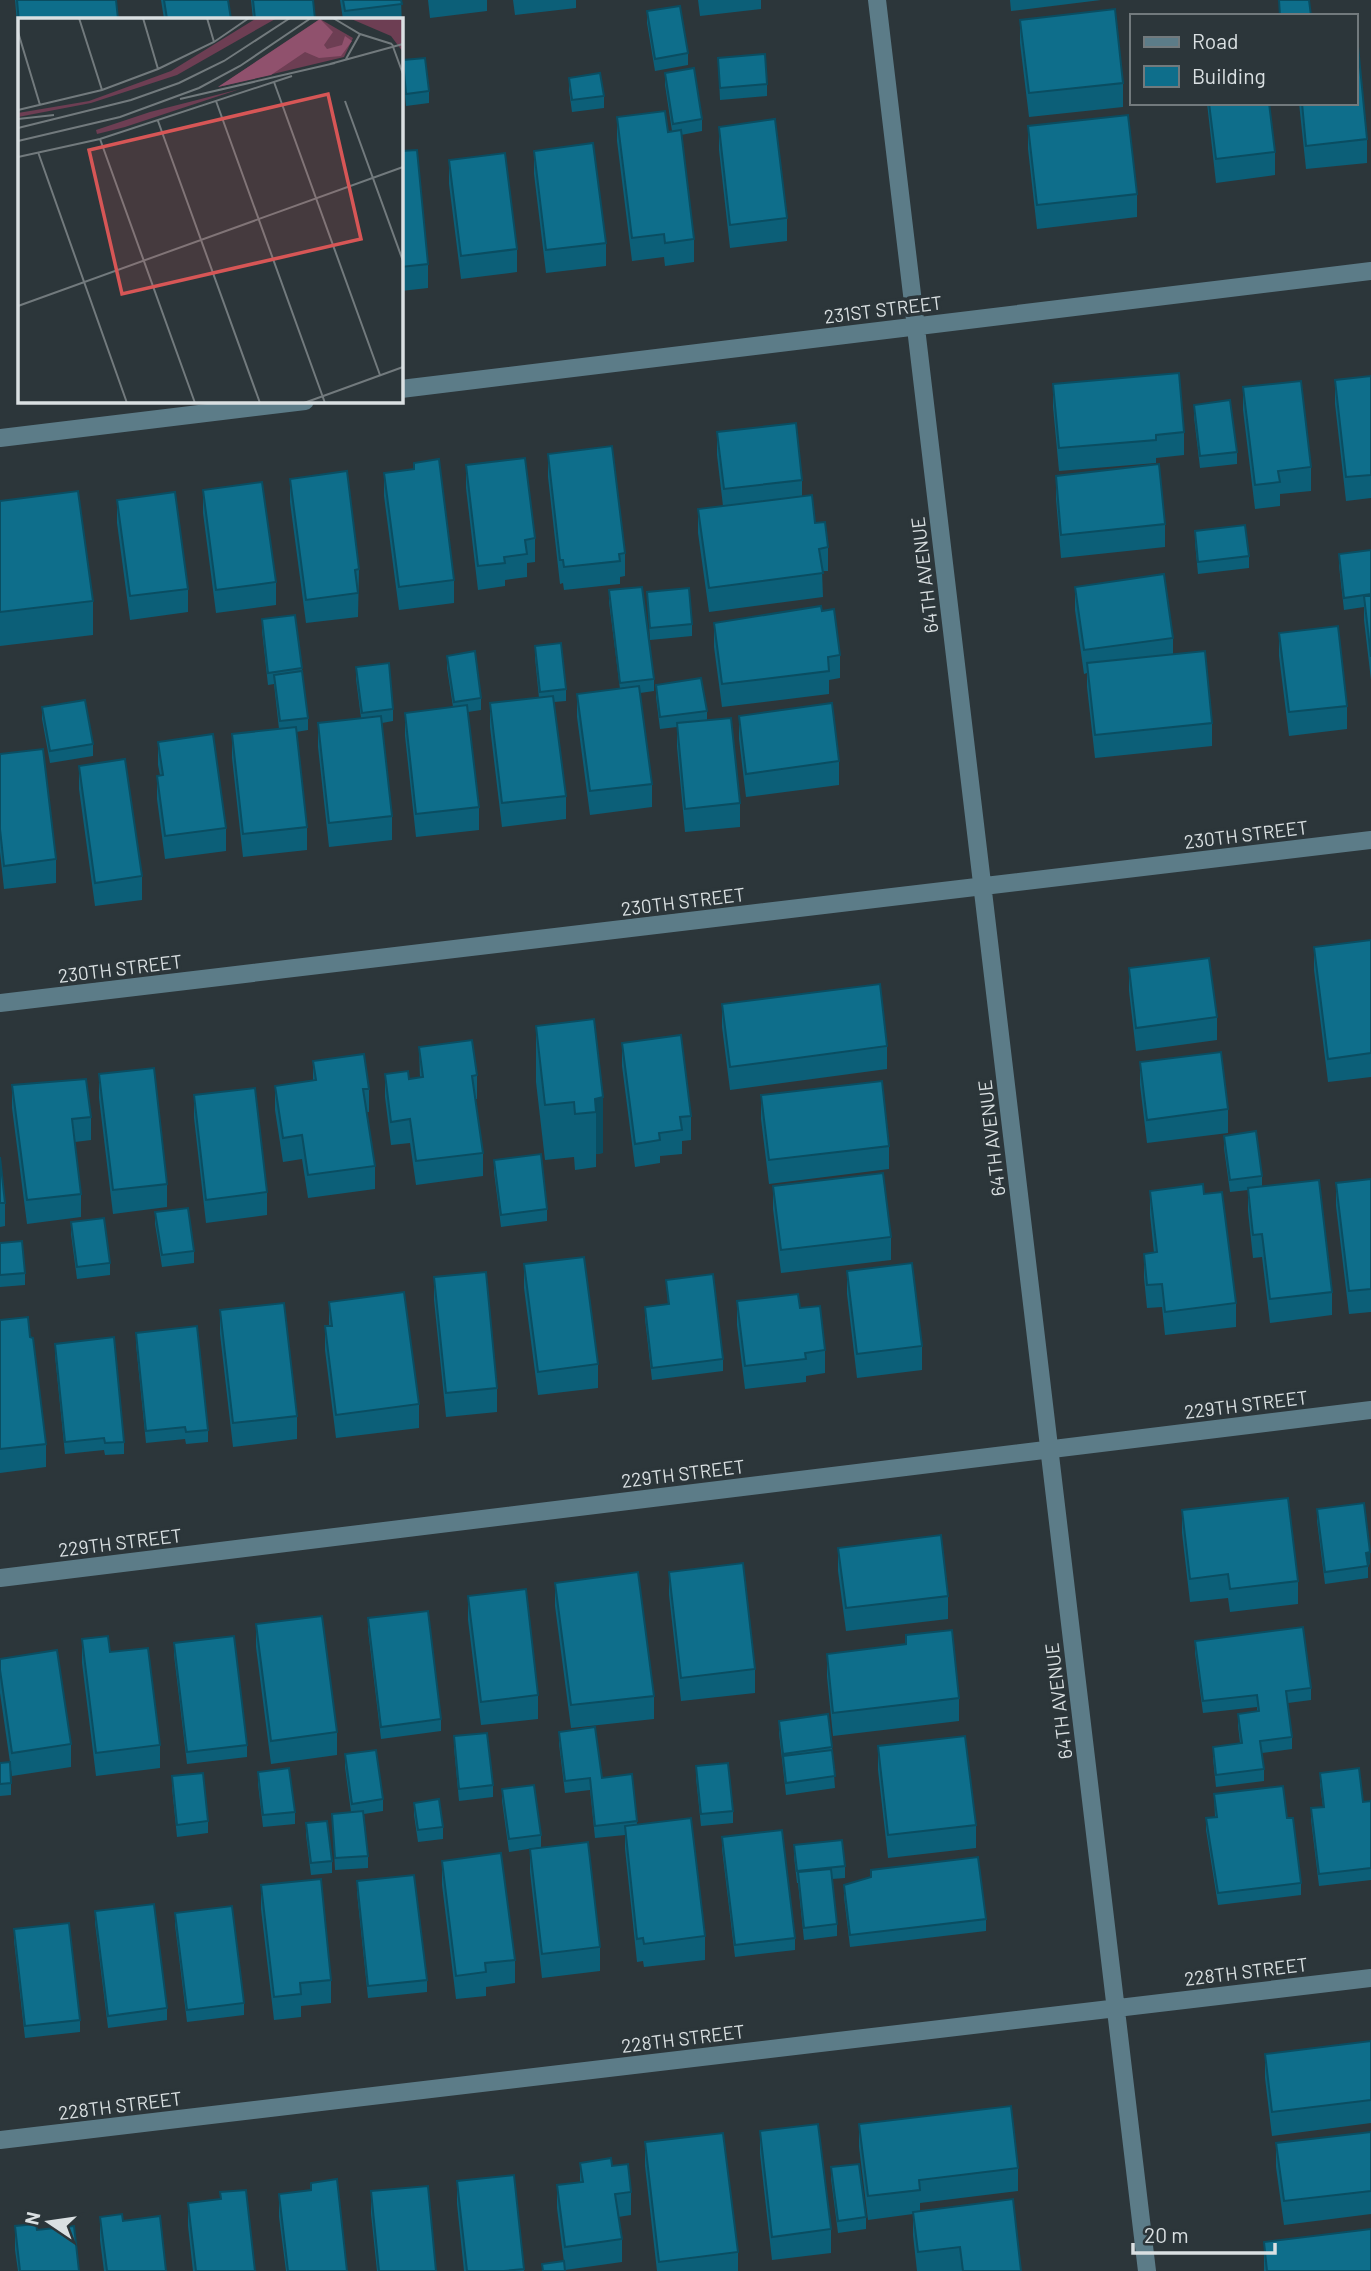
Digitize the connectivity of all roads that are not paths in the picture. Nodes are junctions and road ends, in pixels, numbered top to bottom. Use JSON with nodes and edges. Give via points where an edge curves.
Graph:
{"nodes":[{"id":1,"x":877,"y":0,"type":"edge"},
{"id":2,"x":1371,"y":271,"type":"edge"},
{"id":3,"x":916,"y":326,"type":"junction"},
{"id":4,"x":402,"y":389,"type":"edge"},
{"id":5,"x":296,"y":402,"type":"edge"},
{"id":6,"x":0,"y":438,"type":"edge"},
{"id":7,"x":1371,"y":840,"type":"edge"},
{"id":8,"x":982,"y":887,"type":"junction"},
{"id":9,"x":0,"y":1003,"type":"edge"},
{"id":10,"x":1371,"y":1410,"type":"edge"},
{"id":11,"x":1050,"y":1449,"type":"junction"},
{"id":12,"x":0,"y":1578,"type":"edge"},
{"id":13,"x":1371,"y":1978,"type":"edge"},
{"id":14,"x":1115,"y":2008,"type":"junction"},
{"id":15,"x":0,"y":2140,"type":"edge"},
{"id":16,"x":1147,"y":2271,"type":"edge"}],
"edges":[{"from":1,"to":3,"type":"street","name":"64TH AVENUE"},
{"from":2,"to":3,"type":"street","name":"231ST STREET"},
{"from":3,"to":4,"type":"street","name":"231ST STREET"},
{"from":3,"to":8,"type":"street","name":"64TH AVENUE"},
{"from":5,"to":6,"type":"street"},
{"from":7,"to":8,"type":"street","name":"230TH STREET"},
{"from":8,"to":9,"type":"street","name":"230TH STREET"},
{"from":8,"to":11,"type":"street","name":"64TH AVENUE"},
{"from":10,"to":11,"type":"street","name":"229TH STREET"},
{"from":11,"to":12,"type":"street","name":"229TH STREET"},
{"from":11,"to":14,"type":"street","name":"64TH AVENUE"},
{"from":13,"to":14,"type":"street","name":"228TH STREET"},
{"from":14,"to":15,"type":"street","name":"228TH STREET"},
{"from":14,"to":16,"type":"street","name":"64TH AVENUE"}]}
